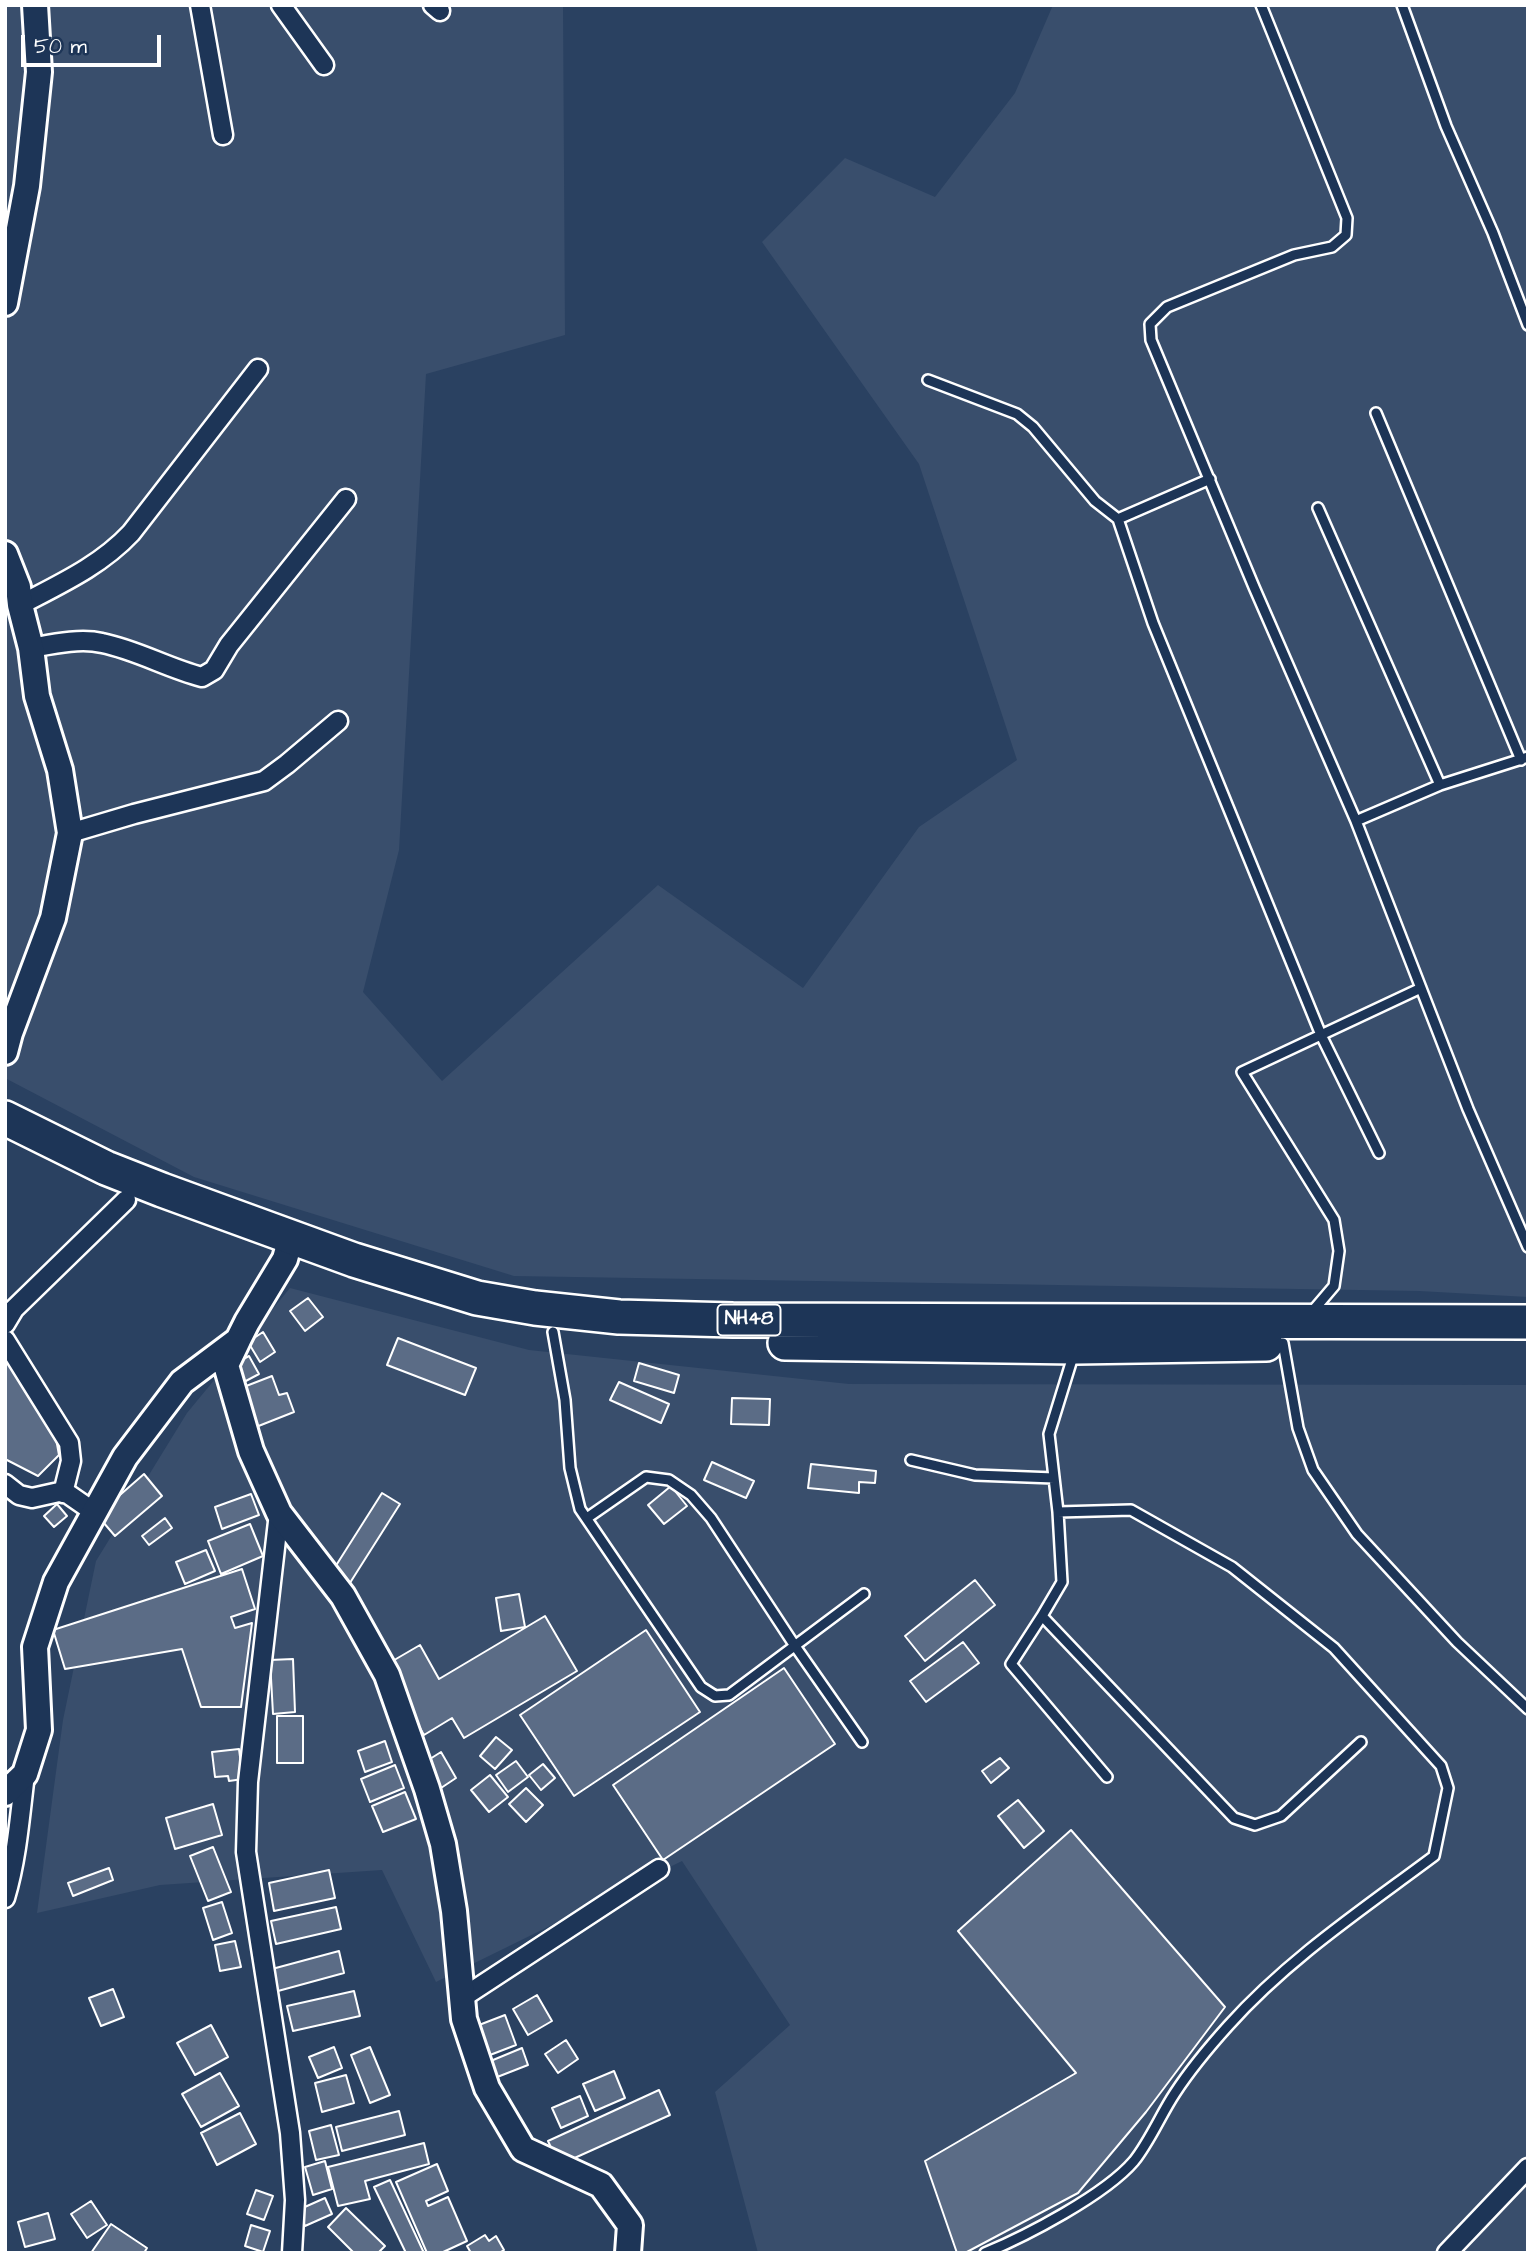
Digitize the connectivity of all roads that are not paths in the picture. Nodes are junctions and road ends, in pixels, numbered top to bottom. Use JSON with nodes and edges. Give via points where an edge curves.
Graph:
{"nodes":[{"id":1,"x":35,"y":5,"type":"edge"},
{"id":2,"x":200,"y":5,"type":"edge"},
{"id":3,"x":281,"y":5,"type":"edge"},
{"id":4,"x":1261,"y":5,"type":"edge"},
{"id":5,"x":1402,"y":5,"type":"edge"},
{"id":6,"x":324,"y":65,"type":"dead end"},
{"id":7,"x":223,"y":135,"type":"dead end"},
{"id":8,"x":5,"y":303,"type":"edge"},
{"id":9,"x":1527,"y":323,"type":"edge"},
{"id":10,"x":258,"y":369,"type":"dead end"},
{"id":11,"x":928,"y":380,"type":"dead end"},
{"id":12,"x":1376,"y":413,"type":"dead end"},
{"id":13,"x":1210,"y":479,"type":"junction"},
{"id":14,"x":346,"y":499,"type":"dead end"},
{"id":15,"x":1318,"y":508,"type":"dead end"},
{"id":16,"x":1118,"y":519,"type":"junction"},
{"id":17,"x":5,"y":554,"type":"edge"},
{"id":18,"x":20,"y":605,"type":"junction"},
{"id":19,"x":31,"y":648,"type":"junction"},
{"id":20,"x":338,"y":721,"type":"dead end"},
{"id":21,"x":1525,"y":759,"type":"edge"},
{"id":22,"x":1440,"y":785,"type":"junction"},
{"id":23,"x":1356,"y":821,"type":"junction"},
{"id":24,"x":70,"y":833,"type":"junction"},
{"id":25,"x":1421,"y":988,"type":"junction"},
{"id":26,"x":1321,"y":1035,"type":"junction"},
{"id":27,"x":5,"y":1052,"type":"edge"},
{"id":28,"x":5,"y":1118,"type":"edge"},
{"id":29,"x":5,"y":1143,"type":"edge"},
{"id":30,"x":1379,"y":1153,"type":"dead end"},
{"id":31,"x":126,"y":1200,"type":"junction"},
{"id":32,"x":192,"y":1213,"type":"junction"},
{"id":33,"x":1528,"y":1247,"type":"edge"},
{"id":34,"x":288,"y":1248,"type":"junction"},
{"id":35,"x":1528,"y":1322,"type":"edge"},
{"id":36,"x":5,"y":1324,"type":"edge"},
{"id":37,"x":553,"y":1332,"type":"junction"},
{"id":38,"x":1293,"y":1332,"type":"junction"},
{"id":39,"x":5,"y":1340,"type":"edge"},
{"id":40,"x":238,"y":1340,"type":"junction"},
{"id":41,"x":1528,"y":1344,"type":"edge"},
{"id":42,"x":1076,"y":1347,"type":"junction"},
{"id":43,"x":911,"y":1460,"type":"dead end"},
{"id":44,"x":1054,"y":1478,"type":"junction"},
{"id":45,"x":5,"y":1484,"type":"edge"},
{"id":46,"x":63,"y":1493,"type":"junction"},
{"id":47,"x":1058,"y":1511,"type":"junction"},
{"id":48,"x":94,"y":1512,"type":"junction"},
{"id":49,"x":279,"y":1513,"type":"junction"},
{"id":50,"x":587,"y":1518,"type":"junction"},
{"id":51,"x":864,"y":1594,"type":"dead end"},
{"id":52,"x":1042,"y":1616,"type":"junction"},
{"id":53,"x":795,"y":1646,"type":"junction"},
{"id":54,"x":1528,"y":1709,"type":"edge"},
{"id":55,"x":862,"y":1742,"type":"dead end"},
{"id":56,"x":1361,"y":1742,"type":"dead end"},
{"id":57,"x":25,"y":1774,"type":"junction"},
{"id":58,"x":1108,"y":1777,"type":"dead end"},
{"id":59,"x":5,"y":1793,"type":"edge"},
{"id":60,"x":659,"y":1869,"type":"dead end"},
{"id":61,"x":5,"y":1898,"type":"edge"},
{"id":62,"x":462,"y":1998,"type":"junction"},
{"id":63,"x":1528,"y":2168,"type":"edge"},
{"id":64,"x":292,"y":2253,"type":"edge"},
{"id":65,"x":628,"y":2253,"type":"edge"},
{"id":66,"x":985,"y":2253,"type":"edge"},
{"id":67,"x":1447,"y":2253,"type":"edge"}],
"edges":[{"from":1,"to":8,"type":"street","via":[[39,72],[27,186]]},
{"from":2,"to":7,"type":"street"},
{"from":3,"to":6,"type":"street"},
{"from":4,"to":13,"type":"lane","via":[[1347,218],[1346,235],[1332,247],[1294,255],[1167,307],[1150,324],[1151,340]]},
{"from":5,"to":9,"type":"lane"},
{"from":10,"to":18,"type":"street","via":[[115,551]]},
{"from":11,"to":16,"type":"lane","via":[[1017,414],[1095,501]]},
{"from":12,"to":21,"type":"lane"},
{"from":13,"to":16,"type":"lane"},
{"from":13,"to":23,"type":"lane"},
{"from":14,"to":19,"type":"street","via":[[214,670],[202,677],[100,642]]},
{"from":15,"to":22,"type":"lane"},
{"from":16,"to":26,"type":"lane","via":[[1153,623]]},
{"from":17,"to":18,"type":"street"},
{"from":18,"to":19,"type":"street"},
{"from":19,"to":24,"type":"street","via":[[37,696],[60,770]]},
{"from":20,"to":24,"type":"street","via":[[264,781]]},
{"from":21,"to":22,"type":"lane"},
{"from":22,"to":23,"type":"lane"},
{"from":23,"to":25,"type":"lane"},
{"from":24,"to":27,"type":"street","via":[[53,918]]},
{"from":25,"to":26,"type":"lane"},
{"from":25,"to":33,"type":"lane"},
{"from":26,"to":30,"type":"lane"},
{"from":26,"to":38,"type":"lane","via":[[1242,1072],[1334,1220],[1339,1251],[1334,1286]]},
{"from":28,"to":32,"type":"highway","number":"NH48"},
{"from":29,"to":31,"type":"highway","number":"NH48"},
{"from":31,"to":32,"type":"highway","number":"NH48"},
{"from":31,"to":36,"type":"street","via":[[14,1309]]},
{"from":32,"to":34,"type":"highway","number":"NH48"},
{"from":34,"to":37,"type":"highway","number":"NH48","via":[[346,1281],[471,1319]]},
{"from":34,"to":38,"type":"highway","number":"NH48","via":[[354,1260],[477,1298],[619,1317]]},
{"from":34,"to":40,"type":"street"},
{"from":35,"to":38,"type":"highway","number":"NH48"},
{"from":37,"to":42,"type":"highway","number":"NH48","via":[[618,1339]]},
{"from":37,"to":50,"type":"lane","via":[[565,1400],[569,1468],[580,1509]]},
{"from":38,"to":41,"type":"highway","number":"NH48"},
{"from":38,"to":42,"type":"highway","number":"NH48"},
{"from":38,"to":54,"type":"lane","via":[[1298,1428],[1313,1470],[1357,1534],[1457,1642]]},
{"from":39,"to":46,"type":"street","via":[[69,1443],[71,1461]]},
{"from":40,"to":48,"type":"street","via":[[182,1382],[125,1457]]},
{"from":40,"to":49,"type":"street","via":[[226,1365],[251,1451]]},
{"from":42,"to":44,"type":"lane","via":[[1049,1434]]},
{"from":43,"to":44,"type":"lane","via":[[975,1475]]},
{"from":44,"to":47,"type":"lane"},
{"from":45,"to":46,"type":"street","via":[[32,1498]]},
{"from":46,"to":48,"type":"street"},
{"from":47,"to":52,"type":"lane","via":[[1062,1582]]},
{"from":47,"to":66,"type":"lane","via":[[1131,1510],[1232,1567],[1334,1648],[1441,1766],[1448,1788],[1434,1856],[1279,1975],[1228,2026],[1177,2090],[1133,2161],[1099,2192]]},
{"from":48,"to":57,"type":"street","via":[[56,1581],[35,1647],[39,1730]]},
{"from":49,"to":62,"type":"street","via":[[343,1596],[387,1675],[443,1844]]},
{"from":49,"to":64,"type":"street","via":[[248,1782],[246,1852],[290,2133],[295,2200]]},
{"from":50,"to":53,"type":"lane","via":[[646,1477],[669,1480],[691,1495],[711,1518]]},
{"from":50,"to":53,"type":"lane","via":[[701,1686],[715,1696],[729,1695]]},
{"from":51,"to":53,"type":"lane"},
{"from":52,"to":56,"type":"lane","via":[[1234,1818],[1255,1825],[1281,1816]]},
{"from":52,"to":58,"type":"lane","via":[[1011,1664]]},
{"from":53,"to":55,"type":"lane"},
{"from":57,"to":59,"type":"street"},
{"from":57,"to":61,"type":"street"},
{"from":60,"to":62,"type":"street"},
{"from":62,"to":65,"type":"street","via":[[486,2088],[523,2149],[601,2185],[630,2225]]},
{"from":63,"to":67,"type":"street"}]}
